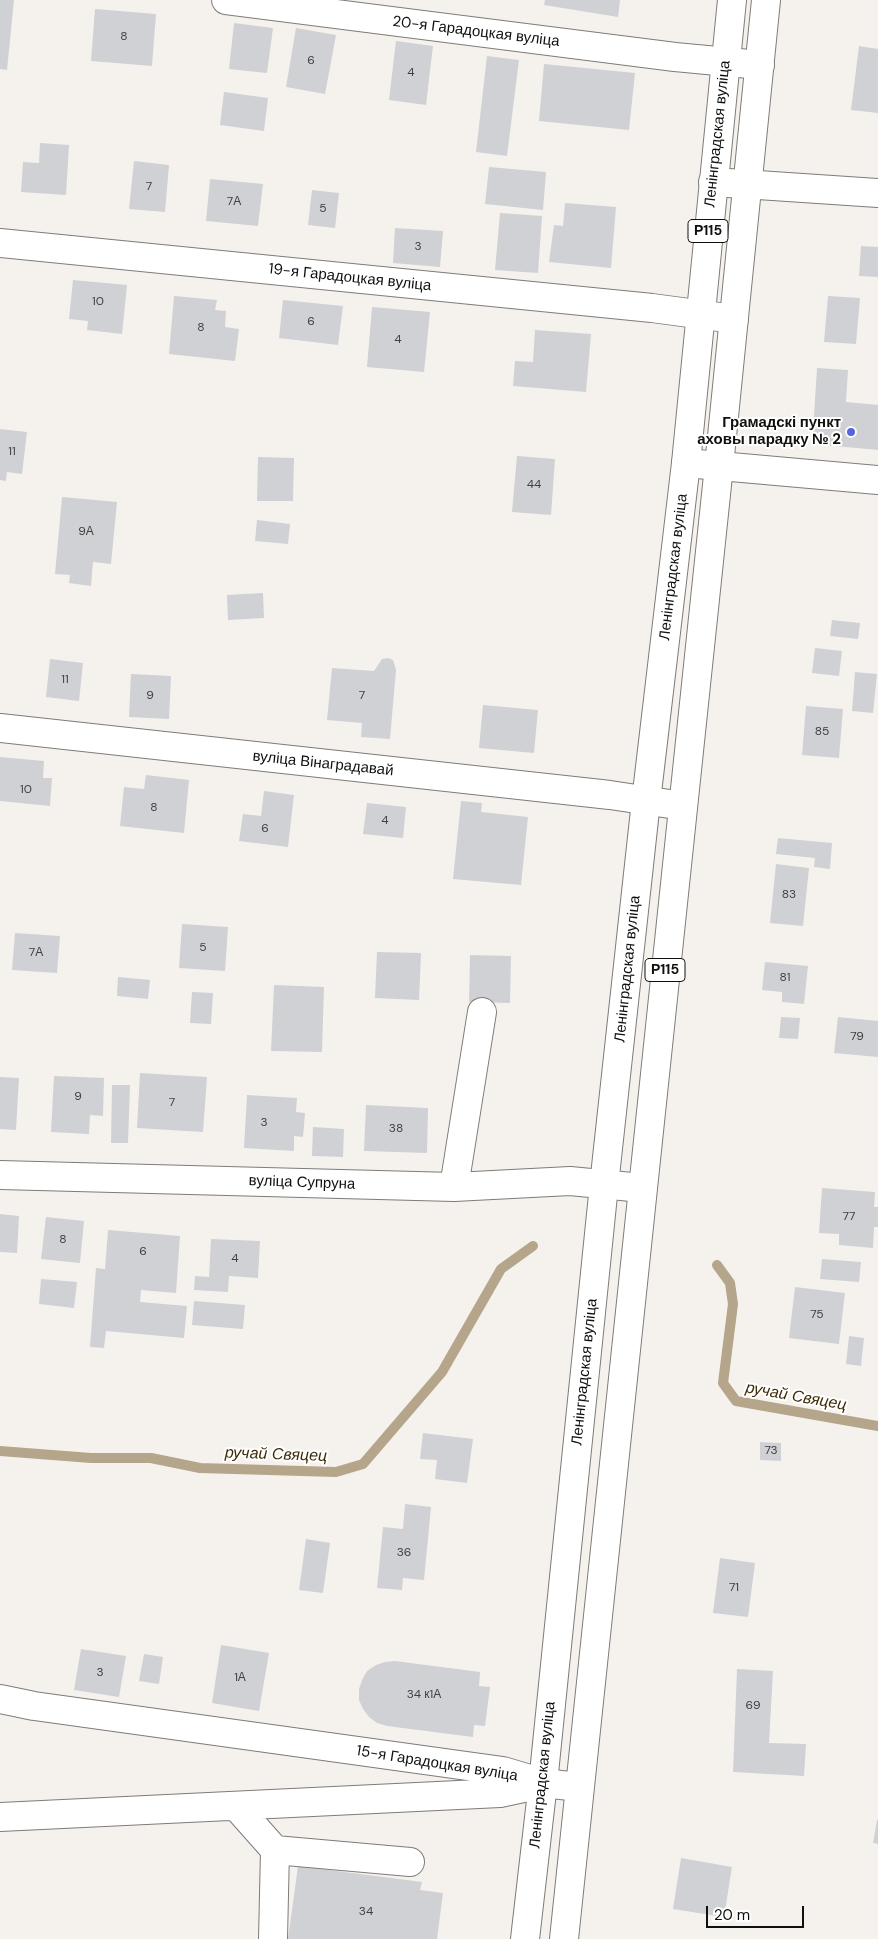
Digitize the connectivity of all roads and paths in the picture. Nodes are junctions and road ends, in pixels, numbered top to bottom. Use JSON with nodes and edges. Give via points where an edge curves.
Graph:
{"nodes":[{"id":1,"x":226,"y":0,"type":"edge"},
{"id":2,"x":732,"y":0,"type":"edge"},
{"id":3,"x":766,"y":0,"type":"edge"},
{"id":4,"x":726,"y":62,"type":"junction"},
{"id":5,"x":760,"y":65,"type":"junction"},
{"id":6,"x":713,"y":182,"type":"junction"},
{"id":7,"x":747,"y":185,"type":"junction"},
{"id":8,"x":878,"y":193,"type":"edge"},
{"id":9,"x":0,"y":243,"type":"edge"},
{"id":10,"x":700,"y":315,"type":"junction"},
{"id":11,"x":734,"y":319,"type":"junction"},
{"id":12,"x":686,"y":463,"type":"junction"},
{"id":13,"x":720,"y":466,"type":"junction"},
{"id":14,"x":878,"y":480,"type":"edge"},
{"id":15,"x":0,"y":728,"type":"edge"},
{"id":16,"x":646,"y":801,"type":"junction"},
{"id":17,"x":682,"y":806,"type":"junction"},
{"id":18,"x":482,"y":1012,"type":"dead end"},
{"id":19,"x":0,"y":1175,"type":"edge"},
{"id":20,"x":604,"y":1185,"type":"junction"},
{"id":21,"x":454,"y":1187,"type":"junction"},
{"id":22,"x":642,"y":1188,"type":"junction"},
{"id":23,"x":0,"y":1699,"type":"edge"},
{"id":24,"x":543,"y":1783,"type":"junction"},
{"id":25,"x":579,"y":1787,"type":"junction"},
{"id":26,"x":236,"y":1806,"type":"junction"},
{"id":27,"x":0,"y":1818,"type":"edge"},
{"id":28,"x":275,"y":1850,"type":"junction"},
{"id":29,"x":410,"y":1862,"type":"dead end"},
{"id":30,"x":273,"y":1939,"type":"edge"},
{"id":31,"x":525,"y":1939,"type":"edge"},
{"id":32,"x":564,"y":1939,"type":"edge"}],
"edges":[{"from":1,"to":4,"type":"street","name":"20-я Гарадоцкая вуліца"},
{"from":2,"to":4,"type":"street","name":"Ленінградская вуліца","number":"Р115"},
{"from":3,"to":5,"type":"street","number":"Р115"},
{"from":4,"to":5,"type":"street","name":"20-я Гарадоцкая вуліца"},
{"from":4,"to":6,"type":"street","name":"Ленінградская вуліца","number":"Р115"},
{"from":5,"to":7,"type":"street","number":"Р115"},
{"from":6,"to":7,"type":"street"},
{"from":6,"to":10,"type":"street","name":"Ленінградская вуліца","number":"Р115"},
{"from":7,"to":8,"type":"street"},
{"from":7,"to":11,"type":"street","number":"Р115"},
{"from":9,"to":10,"type":"street","name":"19-я Гарадоцкая вуліца"},
{"from":10,"to":11,"type":"street","name":"19-я Гарадоцкая вуліца"},
{"from":10,"to":12,"type":"street","name":"Ленінградская вуліца","number":"Р115"},
{"from":11,"to":13,"type":"street","number":"Р115"},
{"from":12,"to":13,"type":"street"},
{"from":12,"to":16,"type":"street","name":"Ленінградская вуліца","number":"Р115"},
{"from":13,"to":14,"type":"street"},
{"from":13,"to":17,"type":"street","number":"Р115"},
{"from":15,"to":16,"type":"street","name":"вуліца Вінаградавай"},
{"from":16,"to":17,"type":"street","name":"вуліца Вінаградавай"},
{"from":16,"to":20,"type":"street","name":"Ленінградская вуліца","number":"Р115"},
{"from":17,"to":22,"type":"street","number":"Р115"},
{"from":18,"to":21,"type":"street"},
{"from":19,"to":21,"type":"street","name":"вуліца Супруна"},
{"from":20,"to":21,"type":"street","name":"вуліца Супруна","via":[[570,1181]]},
{"from":20,"to":22,"type":"street","name":"вуліца Супруна"},
{"from":20,"to":24,"type":"street","name":"Ленінградская вуліца","number":"Р115"},
{"from":22,"to":25,"type":"street","number":"Р115"},
{"from":23,"to":24,"type":"street","name":"15-я Гарадоцкая вуліца","via":[[503,1771]]},
{"from":24,"to":25,"type":"street"},
{"from":24,"to":26,"type":"street","name":"15-я Гарадоцкая вуліца","via":[[500,1793]]},
{"from":24,"to":31,"type":"street","name":"Ленінградская вуліца","number":"Р115"},
{"from":25,"to":32,"type":"street","number":"Р115"},
{"from":26,"to":27,"type":"street","name":"15-я Гарадоцкая вуліца"},
{"from":26,"to":28,"type":"street"},
{"from":28,"to":29,"type":"street"},
{"from":28,"to":30,"type":"street"}]}
